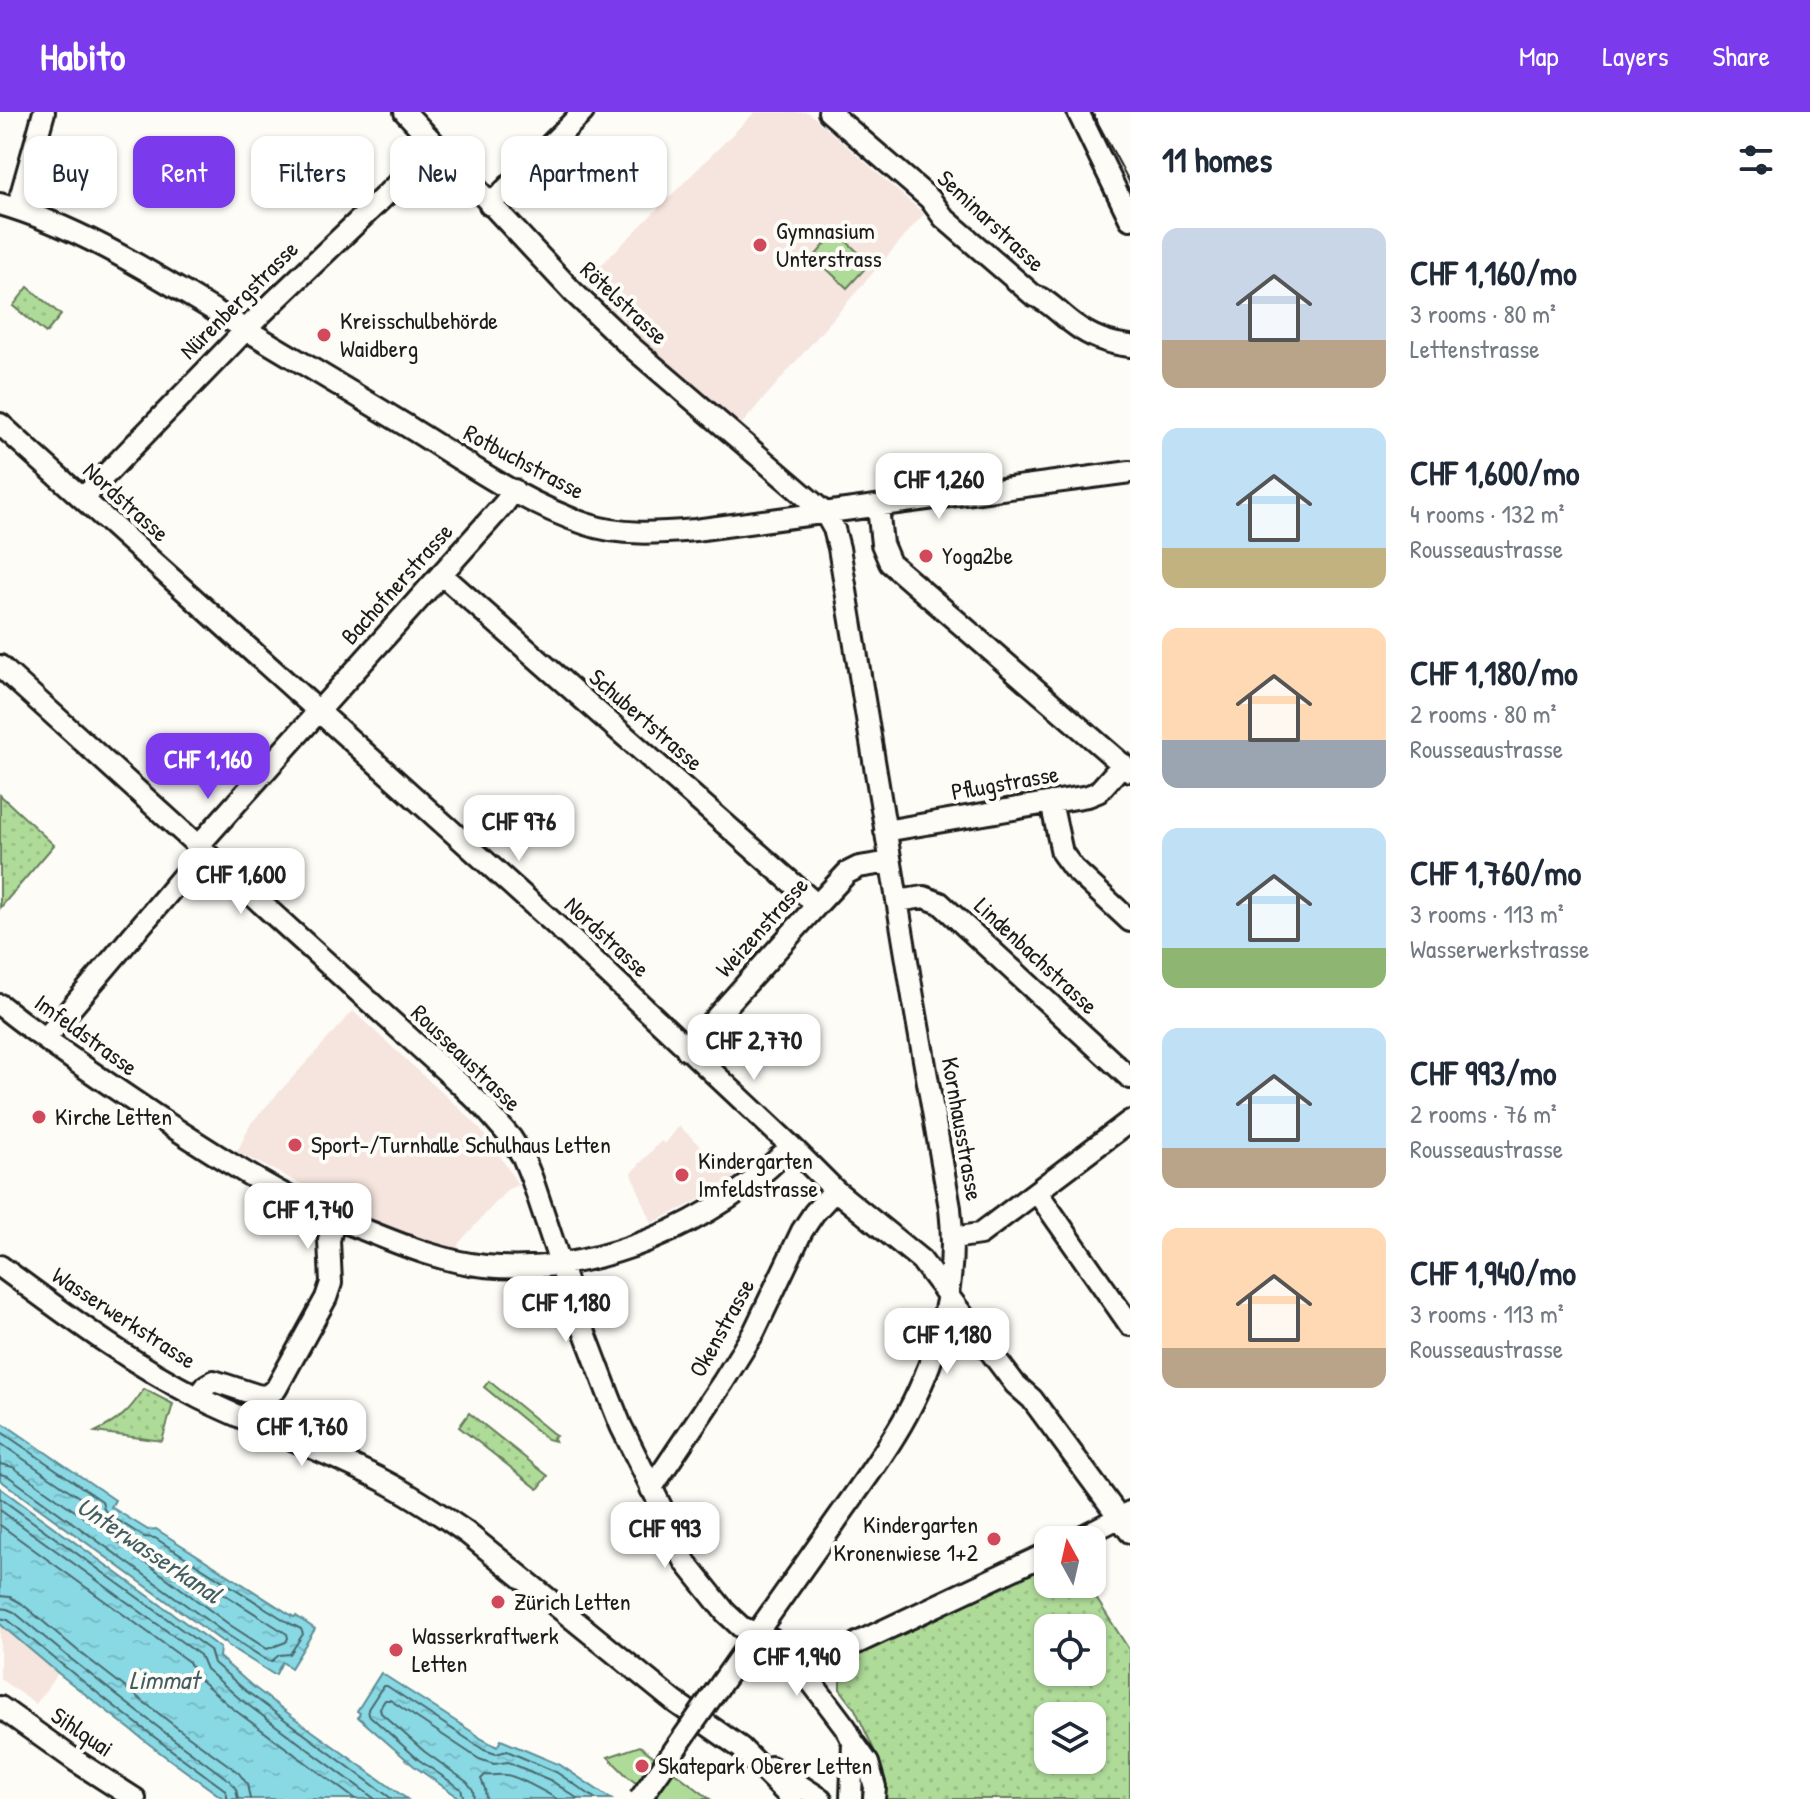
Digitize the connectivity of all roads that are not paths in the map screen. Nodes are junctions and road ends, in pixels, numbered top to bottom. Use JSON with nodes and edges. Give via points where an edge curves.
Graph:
{"nodes":[{"id":1,"x":44,"y":112,"type":"edge"},
{"id":2,"x":405,"y":112,"type":"edge"},
{"id":3,"x":583,"y":112,"type":"edge"},
{"id":4,"x":829,"y":112,"type":"edge"},
{"id":5,"x":1078,"y":112,"type":"edge"},
{"id":6,"x":428,"y":136,"type":"edge"},
{"id":7,"x":390,"y":190,"type":"edge"},
{"id":8,"x":485,"y":199,"type":"edge"},
{"id":9,"x":490,"y":205,"type":"junction"},
{"id":10,"x":8,"y":206,"type":"edge"},
{"id":11,"x":1130,"y":219,"type":"edge"},
{"id":12,"x":246,"y":328,"type":"junction"},
{"id":13,"x":1130,"y":346,"type":"edge"},
{"id":14,"x":0,"y":424,"type":"edge"},
{"id":15,"x":1130,"y":472,"type":"edge"},
{"id":16,"x":514,"y":490,"type":"junction"},
{"id":17,"x":83,"y":498,"type":"junction"},
{"id":18,"x":878,"y":507,"type":"junction"},
{"id":19,"x":825,"y":513,"type":"junction"},
{"id":20,"x":441,"y":574,"type":"junction"},
{"id":21,"x":0,"y":666,"type":"edge"},
{"id":22,"x":318,"y":712,"type":"junction"},
{"id":23,"x":1126,"y":768,"type":"edge"},
{"id":24,"x":1051,"y":802,"type":"junction"},
{"id":25,"x":885,"y":831,"type":"junction"},
{"id":26,"x":201,"y":848,"type":"junction"},
{"id":27,"x":890,"y":862,"type":"junction"},
{"id":28,"x":897,"y":901,"type":"junction"},
{"id":29,"x":817,"y":905,"type":"junction"},
{"id":30,"x":1130,"y":921,"type":"edge"},
{"id":31,"x":0,"y":1005,"type":"edge"},
{"id":32,"x":45,"y":1039,"type":"junction"},
{"id":33,"x":687,"y":1050,"type":"junction"},
{"id":34,"x":1130,"y":1078,"type":"edge"},
{"id":35,"x":1130,"y":1121,"type":"edge"},
{"id":36,"x":791,"y":1146,"type":"junction"},
{"id":37,"x":835,"y":1190,"type":"junction"},
{"id":38,"x":1037,"y":1192,"type":"junction"},
{"id":39,"x":335,"y":1218,"type":"junction"},
{"id":40,"x":953,"y":1238,"type":"junction"},
{"id":41,"x":560,"y":1265,"type":"junction"},
{"id":42,"x":0,"y":1266,"type":"edge"},
{"id":43,"x":948,"y":1296,"type":"junction"},
{"id":44,"x":1130,"y":1325,"type":"edge"},
{"id":45,"x":198,"y":1397,"type":"junction"},
{"id":46,"x":651,"y":1489,"type":"junction"},
{"id":47,"x":1127,"y":1521,"type":"edge"},
{"id":48,"x":1106,"y":1529,"type":"edge"},
{"id":49,"x":1034,"y":1560,"type":"edge"},
{"id":50,"x":757,"y":1635,"type":"junction"},
{"id":51,"x":857,"y":1643,"type":"dead end"},
{"id":52,"x":0,"y":1707,"type":"edge"},
{"id":53,"x":853,"y":1742,"type":"junction"},
{"id":54,"x":741,"y":1748,"type":"junction"},
{"id":55,"x":852,"y":1768,"type":"junction"},
{"id":56,"x":817,"y":1796,"type":"edge"},
{"id":57,"x":135,"y":1799,"type":"edge"},
{"id":58,"x":640,"y":1799,"type":"edge"},
{"id":59,"x":792,"y":1799,"type":"edge"},
{"id":60,"x":851,"y":1799,"type":"edge"},
{"id":61,"x":874,"y":1799,"type":"edge"}],
"edges":[{"from":1,"to":10,"type":"street"},
{"from":2,"to":6,"type":"street","name":"Rötelstrasse"},
{"from":3,"to":9,"type":"street"},
{"from":4,"to":13,"type":"street","name":"Seminarstrasse","via":[[1033,295],[1101,340]]},
{"from":5,"to":11,"type":"street"},
{"from":7,"to":12,"type":"street","name":"Nürenbergstrasse"},
{"from":8,"to":9,"type":"street","name":"Rötelstrasse"},
{"from":9,"to":19,"type":"street","name":"Rötelstrasse","via":[[629,345]]},
{"from":10,"to":12,"type":"street","name":"Rotbuchstrasse","via":[[113,250]]},
{"from":12,"to":16,"type":"street","name":"Rotbuchstrasse"},
{"from":12,"to":17,"type":"street","name":"Nürenbergstrasse"},
{"from":14,"to":17,"type":"street","name":"Nordstrasse"},
{"from":15,"to":18,"type":"street","name":"Rotbuchstrasse"},
{"from":16,"to":19,"type":"street","name":"Rotbuchstrasse","via":[[589,525],[633,532],[695,530]]},
{"from":16,"to":20,"type":"street","name":"Bachofnerstrasse"},
{"from":17,"to":22,"type":"street","name":"Nordstrasse"},
{"from":18,"to":19,"type":"street","name":"Rotbuchstrasse"},
{"from":18,"to":23,"type":"street","via":[[890,563]]},
{"from":19,"to":25,"type":"street","name":"Kornhausstrasse","via":[[839,548]]},
{"from":20,"to":22,"type":"street","name":"Bachofnerstrasse"},
{"from":20,"to":29,"type":"street","name":"Schubertstrasse"},
{"from":21,"to":26,"type":"street","name":"Rousseaustrasse"},
{"from":22,"to":26,"type":"street","name":"Bachofnerstrasse"},
{"from":22,"to":33,"type":"street","name":"Nordstrasse"},
{"from":23,"to":24,"type":"street","name":"Pflugstrasse","via":[[1098,792]]},
{"from":24,"to":25,"type":"street","name":"Pflugstrasse"},
{"from":24,"to":30,"type":"street","via":[[1062,853]]},
{"from":25,"to":27,"type":"street","name":"Kornhausstrasse"},
{"from":26,"to":32,"type":"street","name":"Bachofnerstrasse"},
{"from":26,"to":41,"type":"street","name":"Rousseaustrasse","via":[[476,1099],[511,1138],[532,1179]]},
{"from":27,"to":28,"type":"street","name":"Kornhausstrasse"},
{"from":27,"to":29,"type":"street","name":"Weizenstrasse","via":[[847,873]]},
{"from":28,"to":34,"type":"street","name":"Lindenbachstrasse","via":[[924,897],[940,903]]},
{"from":28,"to":40,"type":"street","name":"Kornhausstrasse"},
{"from":29,"to":33,"type":"street","name":"Weizenstrasse"},
{"from":31,"to":32,"type":"street","name":"Imfeldstrasse"},
{"from":32,"to":39,"type":"street","name":"Imfeldstrasse","via":[[206,1149]]},
{"from":33,"to":36,"type":"street","name":"Nordstrasse"},
{"from":35,"to":38,"type":"street"},
{"from":36,"to":37,"type":"street","name":"Nordstrasse"},
{"from":36,"to":41,"type":"street","name":"Imfeldstrasse","via":[[759,1177],[713,1208],[656,1237]]},
{"from":37,"to":43,"type":"street","name":"Nordstrasse","via":[[921,1260]]},
{"from":37,"to":46,"type":"street","name":"Okenstrasse","via":[[802,1231],[754,1332]]},
{"from":38,"to":40,"type":"street","via":[[980,1234]]},
{"from":38,"to":44,"type":"street"},
{"from":39,"to":41,"type":"street","name":"Imfeldstrasse","via":[[444,1259],[522,1269]]},
{"from":39,"to":45,"type":"street","via":[[326,1298],[273,1392],[260,1396],[214,1381]]},
{"from":40,"to":43,"type":"street","name":"Kornhausstrasse"},
{"from":41,"to":46,"type":"street","name":"Rousseaustrasse"},
{"from":42,"to":45,"type":"street","name":"Wasserwerkstrasse","via":[[95,1336]]},
{"from":43,"to":47,"type":"street","name":"Nordstrasse"},
{"from":43,"to":50,"type":"street","name":"Kornhausstrasse","via":[[939,1335],[906,1415]]},
{"from":45,"to":54,"type":"street","name":"Wasserwerkstrasse","via":[[380,1479],[436,1511],[675,1702]]},
{"from":46,"to":50,"type":"street","name":"Rousseaustrasse","via":[[694,1574],[726,1613]]},
{"from":47,"to":48,"type":"street"},
{"from":49,"to":51,"type":"street"},
{"from":50,"to":53,"type":"street","name":"Rousseaustrasse","via":[[791,1655]]},
{"from":50,"to":58,"type":"street","name":"Kornhausstrasse","bridge":true},
{"from":52,"to":57,"type":"street","name":"Sihlquai"},
{"from":53,"to":55,"type":"street"},
{"from":53,"to":61,"type":"street","name":"Rousseaustrasse","via":[[868,1763]]},
{"from":54,"to":56,"type":"street","name":"Wasserwerkstrasse"},
{"from":54,"to":59,"type":"street","name":"Wasserwerkstrasse"},
{"from":55,"to":56,"type":"street","via":[[838,1789]]},
{"from":55,"to":60,"type":"street"}]}
